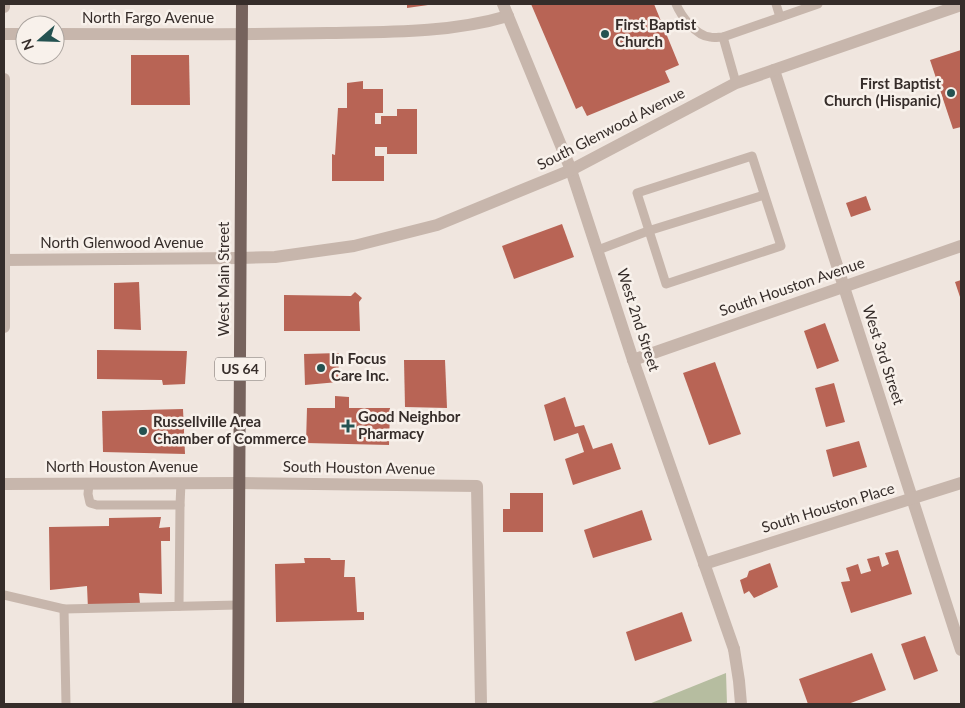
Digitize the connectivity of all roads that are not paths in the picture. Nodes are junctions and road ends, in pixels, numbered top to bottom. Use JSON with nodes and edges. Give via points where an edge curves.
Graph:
{"nodes":[{"id":1,"x":242,"y":4,"type":"edge"},
{"id":2,"x":503,"y":4,"type":"edge"},
{"id":3,"x":676,"y":4,"type":"edge"},
{"id":4,"x":776,"y":4,"type":"edge"},
{"id":5,"x":818,"y":4,"type":"edge"},
{"id":6,"x":961,"y":5,"type":"edge"},
{"id":7,"x":508,"y":16,"type":"junction"},
{"id":8,"x":780,"y":17,"type":"junction"},
{"id":9,"x":65,"y":34,"type":"edge"},
{"id":10,"x":242,"y":34,"type":"junction"},
{"id":11,"x":723,"y":37,"type":"junction"},
{"id":12,"x":774,"y":70,"type":"junction"},
{"id":13,"x":4,"y":79,"type":"edge"},
{"id":14,"x":736,"y":83,"type":"junction"},
{"id":15,"x":571,"y":170,"type":"junction"},
{"id":16,"x":764,"y":195,"type":"junction"},
{"id":17,"x":648,"y":232,"type":"junction"},
{"id":18,"x":961,"y":246,"type":"edge"},
{"id":19,"x":598,"y":250,"type":"junction"},
{"id":20,"x":240,"y":258,"type":"junction"},
{"id":21,"x":4,"y":260,"type":"edge"},
{"id":22,"x":844,"y":286,"type":"junction"},
{"id":23,"x":4,"y":327,"type":"edge"},
{"id":24,"x":633,"y":360,"type":"junction"},
{"id":25,"x":181,"y":483,"type":"junction"},
{"id":26,"x":240,"y":483,"type":"junction"},
{"id":27,"x":961,"y":483,"type":"edge"},
{"id":28,"x":4,"y":484,"type":"edge"},
{"id":29,"x":89,"y":484,"type":"junction"},
{"id":30,"x":913,"y":499,"type":"junction"},
{"id":31,"x":180,"y":505,"type":"junction"},
{"id":32,"x":704,"y":564,"type":"junction"},
{"id":33,"x":4,"y":595,"type":"edge"},
{"id":34,"x":238,"y":605,"type":"junction"},
{"id":35,"x":178,"y":606,"type":"junction"},
{"id":36,"x":64,"y":609,"type":"junction"},
{"id":37,"x":961,"y":650,"type":"edge"},
{"id":38,"x":66,"y":704,"type":"edge"},
{"id":39,"x":238,"y":704,"type":"edge"},
{"id":40,"x":481,"y":704,"type":"edge"},
{"id":41,"x":741,"y":704,"type":"edge"}],
"edges":[{"from":1,"to":10,"type":"main road","name":"West Main Street","number":"US 64"},
{"from":2,"to":7,"type":"street","name":"West 2nd Street"},
{"from":3,"to":11,"type":"lane","via":[[680,14],[693,28],[708,38]]},
{"from":4,"to":8,"type":"lane"},
{"from":5,"to":8,"type":"lane"},
{"from":6,"to":12,"type":"street","name":"South Glenwood Avenue"},
{"from":7,"to":10,"type":"street","name":"North Fargo Avenue","via":[[455,28],[412,31]]},
{"from":7,"to":15,"type":"street","name":"West 2nd Street"},
{"from":8,"to":11,"type":"lane"},
{"from":9,"to":10,"type":"street","name":"North Fargo Avenue"},
{"from":10,"to":20,"type":"main road","name":"West Main Street","number":"US 64"},
{"from":11,"to":14,"type":"lane"},
{"from":12,"to":14,"type":"street","name":"South Glenwood Avenue"},
{"from":12,"to":22,"type":"street","name":"West 3rd Street"},
{"from":13,"to":21,"type":"street"},
{"from":14,"to":15,"type":"street","name":"South Glenwood Avenue"},
{"from":15,"to":19,"type":"street","name":"West 2nd Street"},
{"from":15,"to":20,"type":"street","name":"South Glenwood Avenue","via":[[437,226],[354,246],[276,257]]},
{"from":16,"to":17,"type":"lane"},
{"from":16,"to":17,"type":"lane","via":[[752,156],[637,193]]},
{"from":16,"to":17,"type":"lane","via":[[781,246],[666,284]]},
{"from":17,"to":19,"type":"lane"},
{"from":18,"to":22,"type":"street","name":"South Houston Avenue"},
{"from":19,"to":24,"type":"street","name":"West 2nd Street"},
{"from":20,"to":21,"type":"street","name":"North Glenwood Avenue"},
{"from":20,"to":26,"type":"main road","name":"West Main Street","number":"US 64"},
{"from":21,"to":23,"type":"street"},
{"from":22,"to":24,"type":"street","name":"South Houston Avenue"},
{"from":22,"to":30,"type":"street","name":"West 3rd Street"},
{"from":24,"to":32,"type":"street","name":"West 2nd Street"},
{"from":25,"to":26,"type":"street","name":"North Houston Avenue"},
{"from":25,"to":29,"type":"street","name":"North Houston Avenue"},
{"from":25,"to":31,"type":"lane"},
{"from":26,"to":34,"type":"main road","name":"West Main Street","number":"US 64"},
{"from":26,"to":40,"type":"street","name":"South Houston Avenue","via":[[477,486]]},
{"from":27,"to":30,"type":"street","name":"South Houston Place"},
{"from":28,"to":29,"type":"street","name":"North Houston Avenue"},
{"from":29,"to":31,"type":"lane","via":[[90,503],[97,505]]},
{"from":30,"to":32,"type":"street","name":"South Houston Place"},
{"from":30,"to":37,"type":"street","name":"West 3rd Street"},
{"from":31,"to":35,"type":"lane"},
{"from":32,"to":41,"type":"street","name":"West 2nd Street","via":[[734,649]]},
{"from":33,"to":36,"type":"lane"},
{"from":34,"to":35,"type":"lane"},
{"from":34,"to":39,"type":"main road","name":"West Main Street","number":"US 64"},
{"from":35,"to":36,"type":"lane"},
{"from":36,"to":38,"type":"lane"}]}
